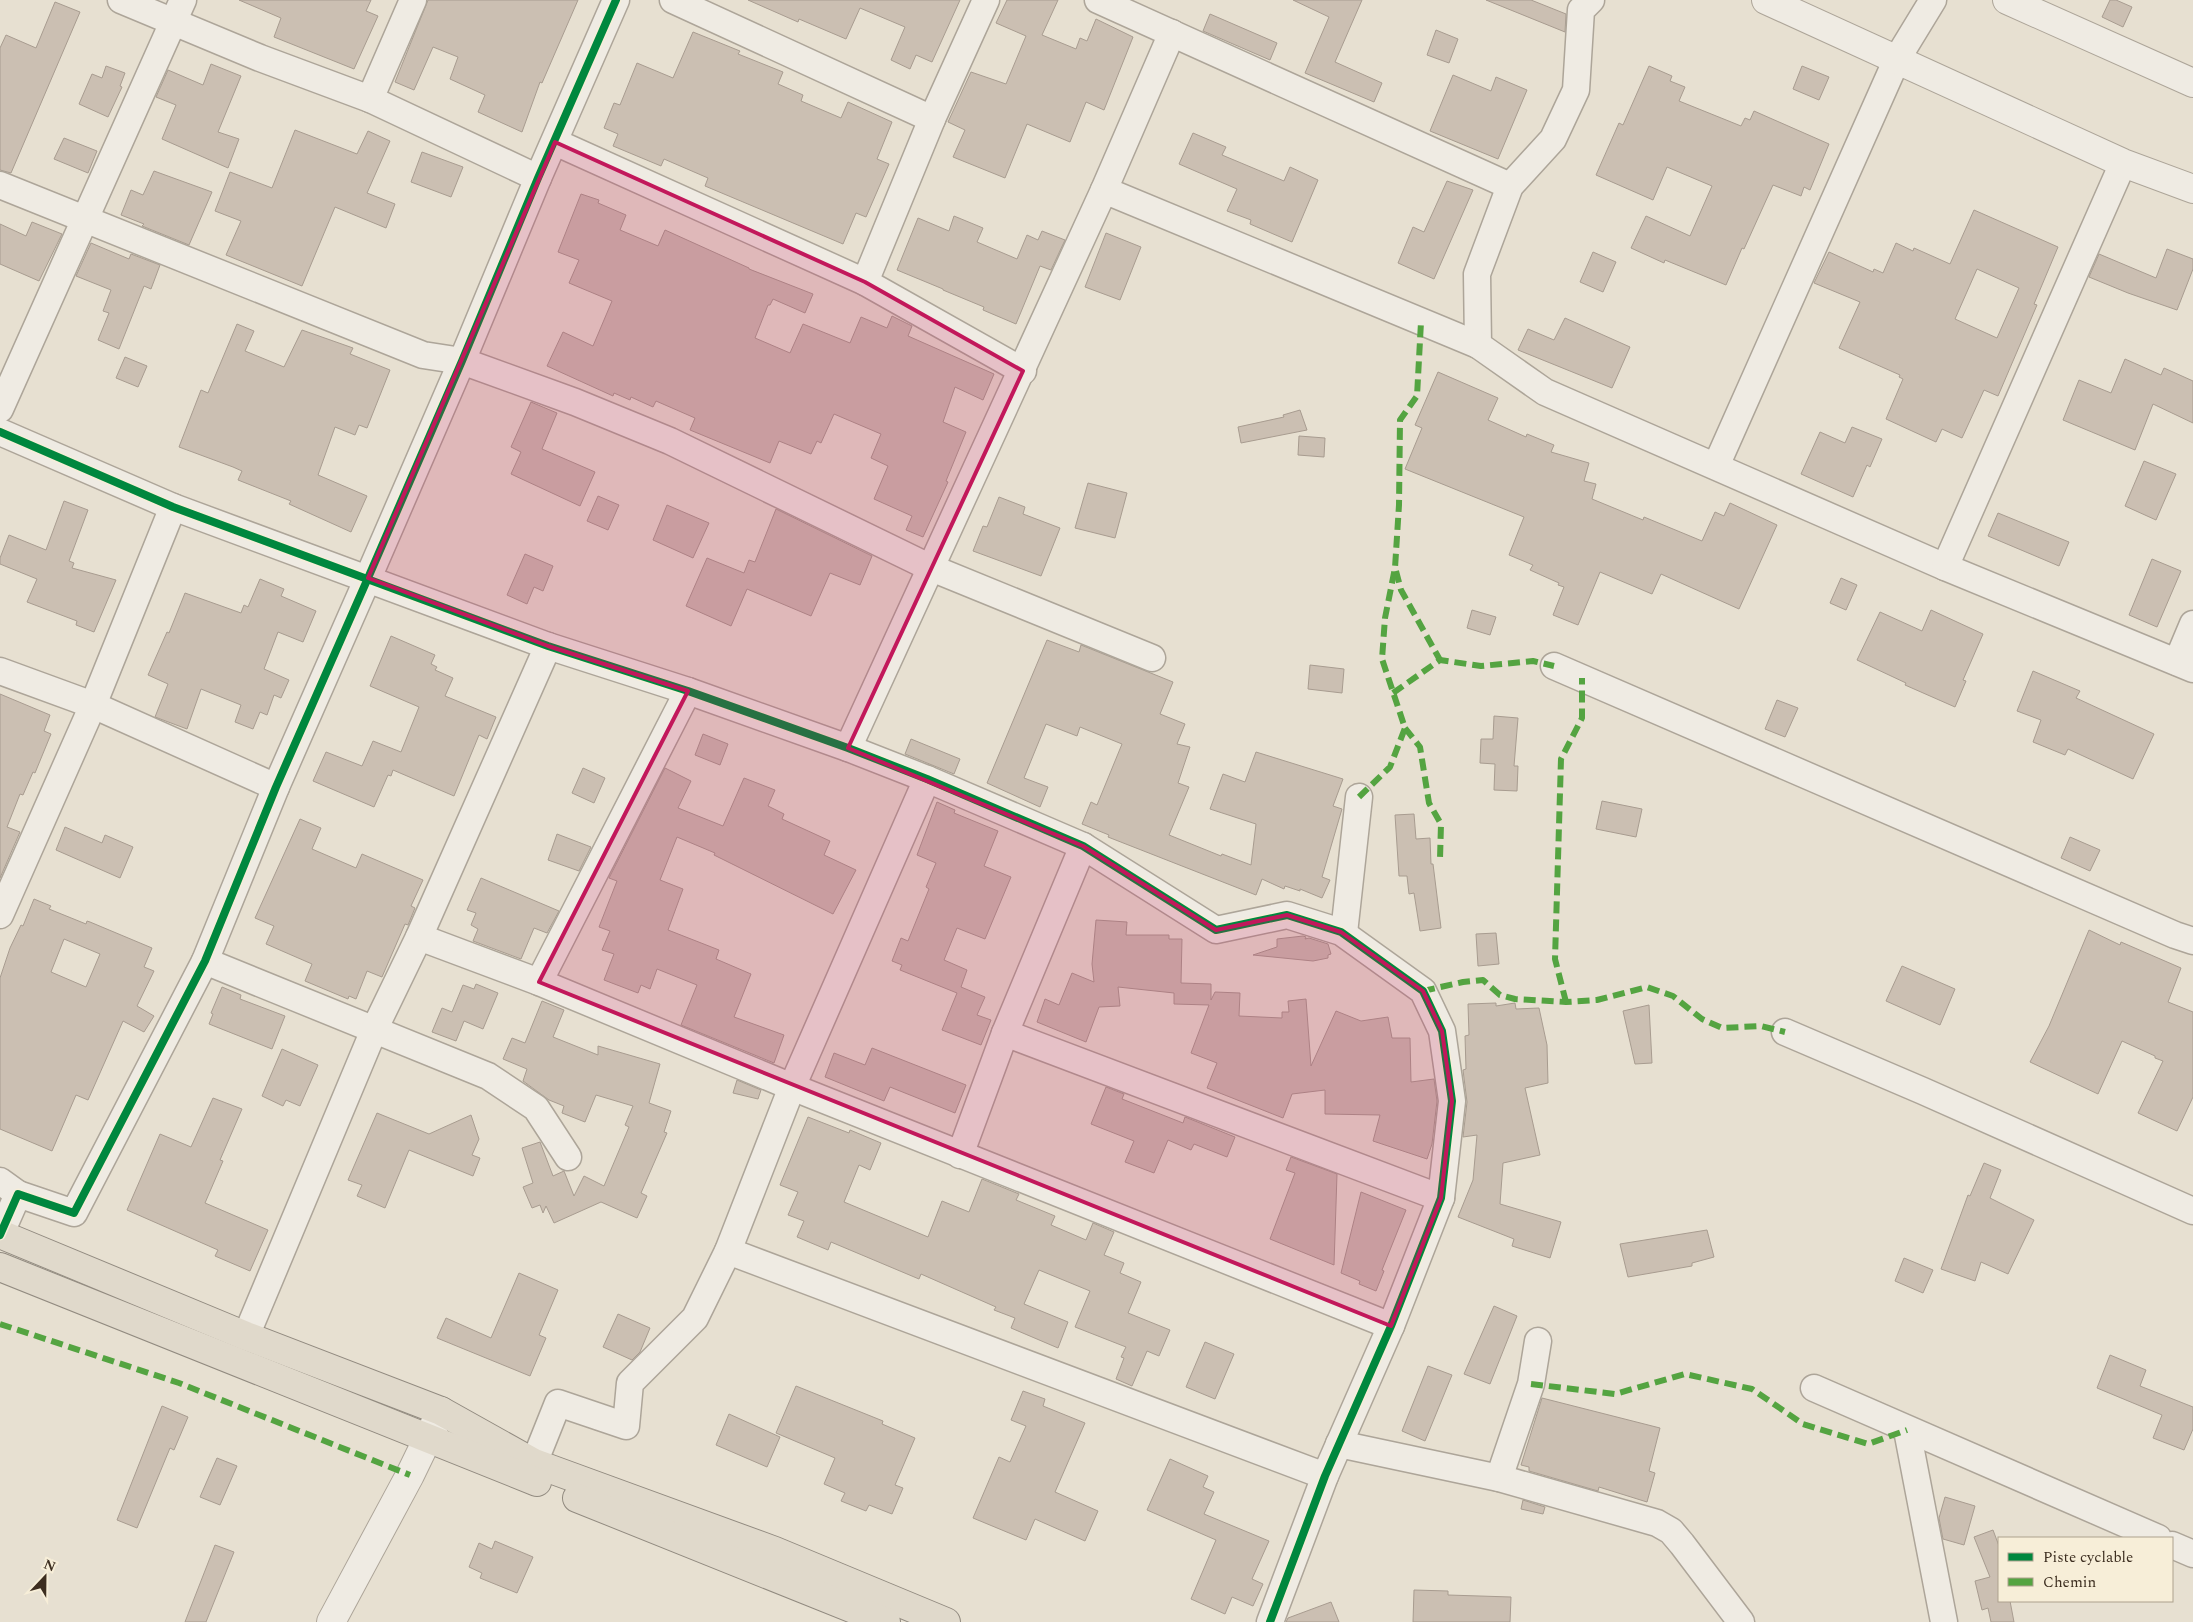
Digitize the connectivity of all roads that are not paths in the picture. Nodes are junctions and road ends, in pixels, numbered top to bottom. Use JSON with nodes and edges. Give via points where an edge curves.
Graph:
{"nodes":[{"id":1,"x":121,"y":0,"type":"edge"},
{"id":2,"x":413,"y":0,"type":"edge"},
{"id":3,"x":616,"y":0,"type":"edge"},
{"id":4,"x":673,"y":0,"type":"edge"},
{"id":5,"x":986,"y":0,"type":"edge"},
{"id":6,"x":1098,"y":0,"type":"edge"},
{"id":7,"x":1591,"y":0,"type":"edge"},
{"id":8,"x":1766,"y":0,"type":"edge"},
{"id":9,"x":1933,"y":0,"type":"edge"},
{"id":10,"x":2007,"y":0,"type":"edge"},
{"id":11,"x":178,"y":11,"type":"edge"},
{"id":12,"x":1172,"y":33,"type":"junction"},
{"id":13,"x":1897,"y":59,"type":"junction"},
{"id":14,"x":2193,"y":83,"type":"edge"},
{"id":15,"x":370,"y":99,"type":"junction"},
{"id":16,"x":932,"y":119,"type":"junction"},
{"id":17,"x":555,"y":142,"type":"junction"},
{"id":18,"x":2124,"y":163,"type":"junction"},
{"id":19,"x":538,"y":178,"type":"junction"},
{"id":20,"x":0,"y":185,"type":"edge"},
{"id":21,"x":1510,"y":186,"type":"junction"},
{"id":22,"x":2193,"y":189,"type":"edge"},
{"id":23,"x":1104,"y":190,"type":"junction"},
{"id":24,"x":85,"y":220,"type":"junction"},
{"id":25,"x":865,"y":282,"type":"junction"},
{"id":26,"x":1478,"y":345,"type":"junction"},
{"id":27,"x":462,"y":362,"type":"junction"},
{"id":28,"x":1023,"y":371,"type":"junction"},
{"id":29,"x":0,"y":409,"type":"edge"},
{"id":30,"x":0,"y":432,"type":"edge"},
{"id":31,"x":1716,"y":466,"type":"junction"},
{"id":32,"x":173,"y":507,"type":"junction"},
{"id":33,"x":929,"y":567,"type":"junction"},
{"id":34,"x":1945,"y":567,"type":"junction"},
{"id":35,"x":368,"y":578,"type":"junction"},
{"id":36,"x":2193,"y":624,"type":"edge"},
{"id":37,"x":548,"y":646,"type":"junction"},
{"id":38,"x":1152,"y":658,"type":"dead end"},
{"id":39,"x":2185,"y":665,"type":"edge"},
{"id":40,"x":1554,"y":666,"type":"dead end"},
{"id":41,"x":0,"y":671,"type":"edge"},
{"id":42,"x":688,"y":691,"type":"junction"},
{"id":43,"x":93,"y":705,"type":"junction"},
{"id":44,"x":848,"y":748,"type":"junction"},
{"id":45,"x":927,"y":779,"type":"junction"},
{"id":46,"x":276,"y":787,"type":"junction"},
{"id":47,"x":1359,"y":797,"type":"dead end"},
{"id":48,"x":1083,"y":846,"type":"junction"},
{"id":49,"x":1,"y":912,"type":"edge"},
{"id":50,"x":1344,"y":933,"type":"junction"},
{"id":51,"x":419,"y":937,"type":"junction"},
{"id":52,"x":2193,"y":941,"type":"edge"},
{"id":53,"x":205,"y":961,"type":"junction"},
{"id":54,"x":539,"y":982,"type":"junction"},
{"id":55,"x":374,"y":1030,"type":"junction"},
{"id":56,"x":1785,"y":1032,"type":"dead end"},
{"id":57,"x":1005,"y":1033,"type":"junction"},
{"id":58,"x":792,"y":1087,"type":"junction"},
{"id":59,"x":960,"y":1155,"type":"junction"},
{"id":60,"x":568,"y":1157,"type":"dead end"},
{"id":61,"x":9,"y":1188,"type":"edge"},
{"id":62,"x":1441,"y":1198,"type":"junction"},
{"id":63,"x":2193,"y":1211,"type":"edge"},
{"id":64,"x":0,"y":1234,"type":"edge"},
{"id":65,"x":728,"y":1251,"type":"junction"},
{"id":66,"x":0,"y":1268,"type":"edge"},
{"id":67,"x":1391,"y":1326,"type":"junction"},
{"id":68,"x":246,"y":1336,"type":"junction"},
{"id":69,"x":1538,"y":1341,"type":"dead end"},
{"id":70,"x":1814,"y":1388,"type":"dead end"},
{"id":71,"x":441,"y":1412,"type":"junction"},
{"id":72,"x":1907,"y":1430,"type":"junction"},
{"id":73,"x":428,"y":1437,"type":"junction"},
{"id":74,"x":1339,"y":1444,"type":"junction"},
{"id":75,"x":534,"y":1464,"type":"junction"},
{"id":76,"x":1325,"y":1476,"type":"junction"},
{"id":77,"x":1499,"y":1478,"type":"junction"},
{"id":78,"x":2156,"y":1537,"type":"edge"},
{"id":79,"x":2173,"y":1545,"type":"edge"},
{"id":80,"x":2193,"y":1554,"type":"edge"},
{"id":81,"x":331,"y":1622,"type":"edge"},
{"id":82,"x":886,"y":1622,"type":"edge"},
{"id":83,"x":946,"y":1622,"type":"edge"},
{"id":84,"x":1270,"y":1622,"type":"edge"},
{"id":85,"x":1740,"y":1622,"type":"edge"},
{"id":86,"x":1944,"y":1622,"type":"edge"}],
"edges":[{"from":1,"to":11,"type":"street"},
{"from":2,"to":15,"type":"street"},
{"from":3,"to":17,"type":"street"},
{"from":4,"to":16,"type":"street"},
{"from":5,"to":16,"type":"street"},
{"from":6,"to":12,"type":"street"},
{"from":7,"to":21,"type":"street","via":[[1581,10],[1576,90],[1553,139]]},
{"from":8,"to":13,"type":"street"},
{"from":9,"to":13,"type":"street"},
{"from":10,"to":14,"type":"street"},
{"from":11,"to":15,"type":"street","via":[[260,58]]},
{"from":11,"to":24,"type":"street"},
{"from":12,"to":21,"type":"street"},
{"from":12,"to":23,"type":"street"},
{"from":13,"to":18,"type":"street"},
{"from":13,"to":31,"type":"street"},
{"from":15,"to":19,"type":"street"},
{"from":16,"to":25,"type":"street"},
{"from":17,"to":19,"type":"street"},
{"from":17,"to":25,"type":"street"},
{"from":18,"to":22,"type":"street"},
{"from":18,"to":34,"type":"street"},
{"from":19,"to":27,"type":"street"},
{"from":20,"to":24,"type":"street"},
{"from":21,"to":26,"type":"street","via":[[1477,274]]},
{"from":23,"to":26,"type":"street"},
{"from":23,"to":28,"type":"street"},
{"from":24,"to":27,"type":"street","via":[[423,354]]},
{"from":24,"to":29,"type":"street"},
{"from":25,"to":28,"type":"street"},
{"from":26,"to":31,"type":"street","via":[[1545,392]]},
{"from":27,"to":33,"type":"street","via":[[575,402],[670,441]]},
{"from":27,"to":35,"type":"street"},
{"from":28,"to":33,"type":"street"},
{"from":30,"to":32,"type":"street"},
{"from":31,"to":34,"type":"street"},
{"from":32,"to":35,"type":"street"},
{"from":32,"to":43,"type":"street"},
{"from":33,"to":38,"type":"street"},
{"from":33,"to":44,"type":"street"},
{"from":34,"to":39,"type":"street"},
{"from":35,"to":37,"type":"street"},
{"from":35,"to":46,"type":"street"},
{"from":36,"to":39,"type":"street"},
{"from":37,"to":42,"type":"street"},
{"from":37,"to":51,"type":"street"},
{"from":40,"to":52,"type":"street"},
{"from":41,"to":43,"type":"street"},
{"from":42,"to":44,"type":"street"},
{"from":42,"to":54,"type":"street"},
{"from":43,"to":46,"type":"street"},
{"from":43,"to":49,"type":"street"},
{"from":44,"to":45,"type":"street"},
{"from":45,"to":48,"type":"street"},
{"from":45,"to":58,"type":"street"},
{"from":46,"to":53,"type":"street"},
{"from":47,"to":50,"type":"street"},
{"from":48,"to":50,"type":"street","via":[[1216,930],[1287,915]]},
{"from":48,"to":57,"type":"street"},
{"from":50,"to":62,"type":"street","via":[[1423,991],[1442,1030],[1452,1101]]},
{"from":51,"to":54,"type":"street"},
{"from":51,"to":55,"type":"street"},
{"from":53,"to":55,"type":"street"},
{"from":53,"to":61,"type":"street","via":[[74,1213]]},
{"from":54,"to":58,"type":"street"},
{"from":55,"to":60,"type":"street","via":[[488,1076],[536,1108]]},
{"from":55,"to":68,"type":"street"},
{"from":56,"to":63,"type":"street"},
{"from":57,"to":59,"type":"street"},
{"from":57,"to":62,"type":"street"},
{"from":58,"to":59,"type":"street"},
{"from":58,"to":65,"type":"street"},
{"from":59,"to":67,"type":"street"},
{"from":61,"to":64,"type":"street"},
{"from":62,"to":67,"type":"street"},
{"from":64,"to":68,"type":"highway"},
{"from":65,"to":75,"type":"street","via":[[695,1318],[630,1383],[626,1426],[558,1403]]},
{"from":65,"to":76,"type":"street"},
{"from":66,"to":73,"type":"highway"},
{"from":67,"to":74,"type":"street"},
{"from":68,"to":71,"type":"highway"},
{"from":69,"to":77,"type":"street","via":[[1532,1384]]},
{"from":70,"to":72,"type":"street"},
{"from":71,"to":73,"type":"street"},
{"from":71,"to":75,"type":"highway"},
{"from":72,"to":78,"type":"street"},
{"from":72,"to":86,"type":"street"},
{"from":73,"to":81,"type":"street"},
{"from":73,"to":82,"type":"highway"},
{"from":74,"to":76,"type":"street"},
{"from":74,"to":77,"type":"street"},
{"from":75,"to":83,"type":"highway","via":[[775,1551]]},
{"from":76,"to":84,"type":"street"},
{"from":77,"to":85,"type":"street","via":[[1657,1523],[1671,1531]]},
{"from":79,"to":80,"type":"street"}]}
